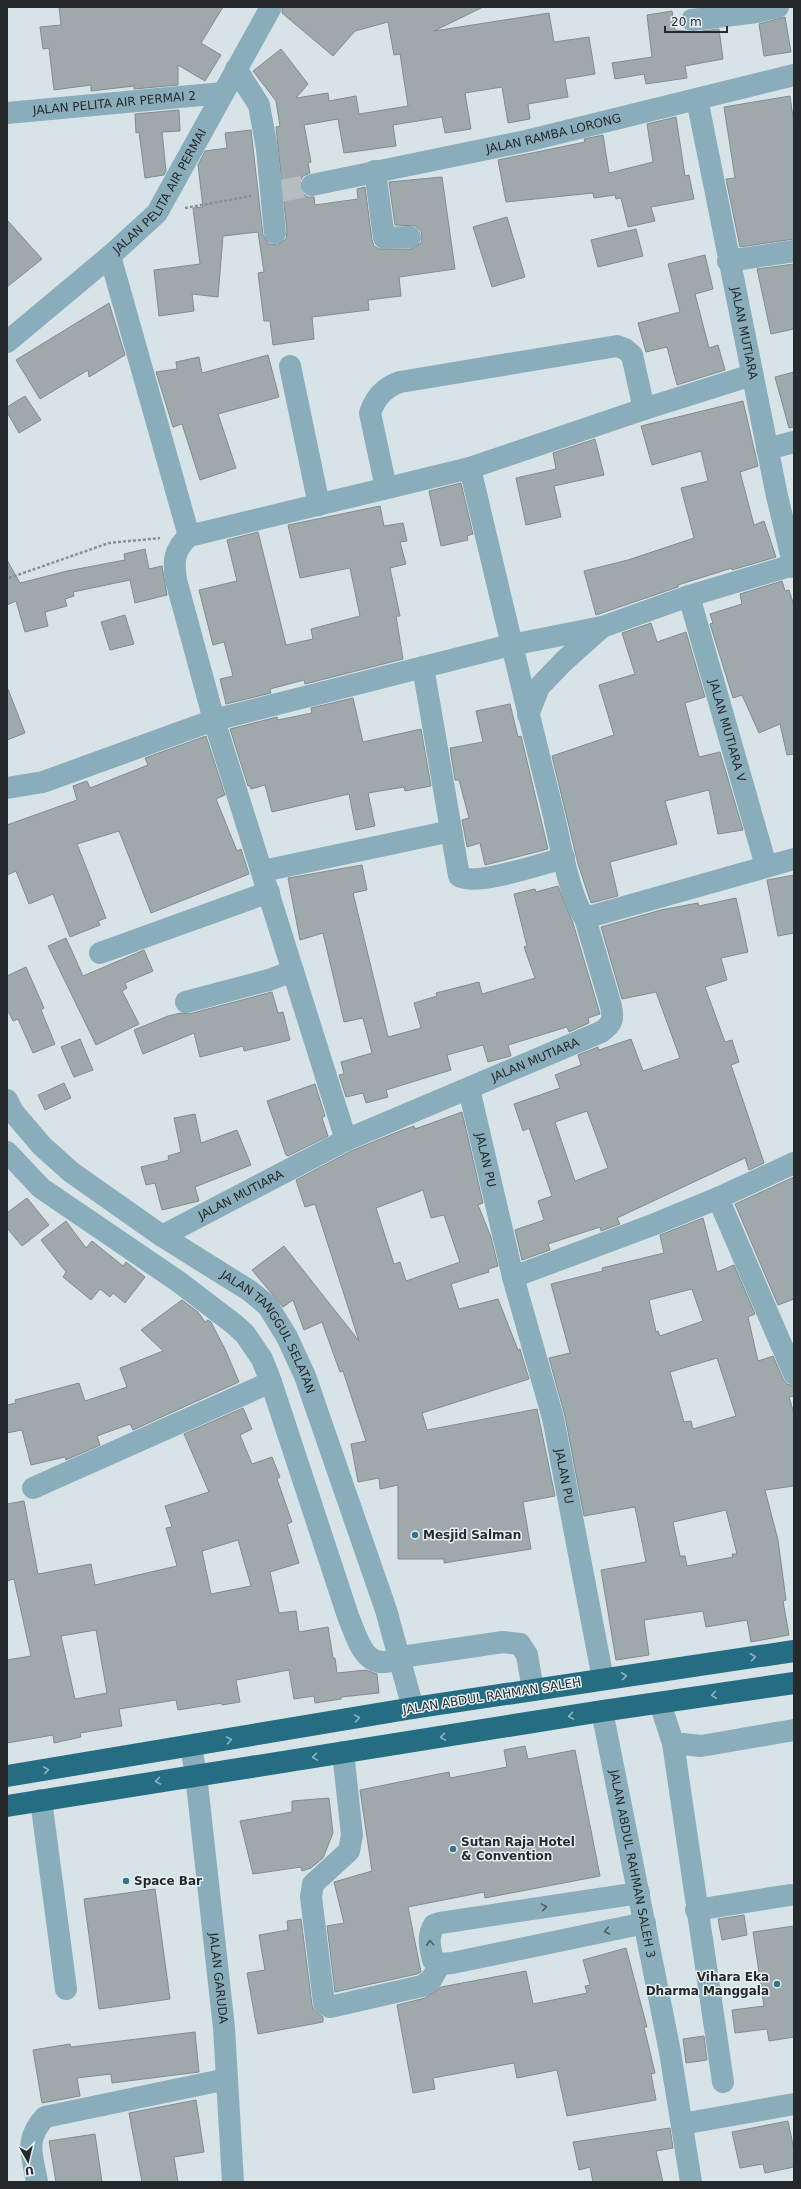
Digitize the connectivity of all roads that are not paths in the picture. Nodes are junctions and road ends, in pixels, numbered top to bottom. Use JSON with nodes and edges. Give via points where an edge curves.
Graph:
{"nodes":[{"id":1,"x":271,"y":7,"type":"edge"},
{"id":2,"x":778,"y":7,"type":"edge"},
{"id":3,"x":692,"y":20,"type":"dead end"},
{"id":4,"x":236,"y":69,"type":"junction"},
{"id":5,"x":794,"y":75,"type":"edge"},
{"id":6,"x":223,"y":93,"type":"junction"},
{"id":7,"x":697,"y":99,"type":"junction"},
{"id":8,"x":7,"y":113,"type":"edge"},
{"id":9,"x":375,"y":171,"type":"junction"},
{"id":10,"x":312,"y":185,"type":"tunnel mouth"},
{"id":11,"x":275,"y":234,"type":"dead end"},
{"id":12,"x":410,"y":237,"type":"dead end"},
{"id":13,"x":794,"y":251,"type":"edge"},
{"id":14,"x":110,"y":256,"type":"junction"},
{"id":15,"x":728,"y":261,"type":"junction"},
{"id":16,"x":7,"y":342,"type":"edge"},
{"id":17,"x":290,"y":366,"type":"dead end"},
{"id":18,"x":752,"y":375,"type":"junction"},
{"id":19,"x":644,"y":409,"type":"junction"},
{"id":20,"x":794,"y":442,"type":"edge"},
{"id":21,"x":767,"y":449,"type":"junction"},
{"id":22,"x":470,"y":468,"type":"junction"},
{"id":23,"x":386,"y":488,"type":"junction"},
{"id":24,"x":319,"y":504,"type":"junction"},
{"id":25,"x":184,"y":541,"type":"junction"},
{"id":26,"x":794,"y":566,"type":"edge"},
{"id":27,"x":689,"y":596,"type":"junction"},
{"id":28,"x":602,"y":627,"type":"junction"},
{"id":29,"x":511,"y":645,"type":"junction"},
{"id":30,"x":423,"y":667,"type":"junction"},
{"id":31,"x":528,"y":715,"type":"junction"},
{"id":32,"x":214,"y":720,"type":"junction"},
{"id":33,"x":7,"y":788,"type":"edge"},
{"id":34,"x":451,"y":831,"type":"junction"},
{"id":35,"x":564,"y":858,"type":"junction"},
{"id":36,"x":794,"y":859,"type":"edge"},
{"id":37,"x":766,"y":866,"type":"junction"},
{"id":38,"x":263,"y":871,"type":"junction"},
{"id":39,"x":269,"y":892,"type":"junction"},
{"id":40,"x":585,"y":918,"type":"junction"},
{"id":41,"x":100,"y":953,"type":"dead end"},
{"id":42,"x":293,"y":971,"type":"junction"},
{"id":43,"x":186,"y":1002,"type":"dead end"},
{"id":44,"x":469,"y":1089,"type":"junction"},
{"id":45,"x":7,"y":1100,"type":"edge"},
{"id":46,"x":346,"y":1140,"type":"junction"},
{"id":47,"x":7,"y":1152,"type":"edge"},
{"id":48,"x":794,"y":1163,"type":"edge"},
{"id":49,"x":718,"y":1198,"type":"junction"},
{"id":50,"x":162,"y":1236,"type":"junction"},
{"id":51,"x":513,"y":1277,"type":"junction"},
{"id":52,"x":794,"y":1374,"type":"edge"},
{"id":53,"x":271,"y":1382,"type":"junction"},
{"id":54,"x":33,"y":1488,"type":"dead end"},
{"id":55,"x":794,"y":1651,"type":"edge"},
{"id":56,"x":401,"y":1657,"type":"junction"},
{"id":57,"x":603,"y":1679,"type":"junction"},
{"id":58,"x":794,"y":1683,"type":"edge"},
{"id":59,"x":533,"y":1690,"type":"junction"},
{"id":60,"x":660,"y":1702,"type":"junction"},
{"id":61,"x":413,"y":1708,"type":"junction"},
{"id":62,"x":602,"y":1711,"type":"junction"},
{"id":63,"x":794,"y":1730,"type":"edge"},
{"id":64,"x":673,"y":1743,"type":"junction"},
{"id":65,"x":191,"y":1747,"type":"junction"},
{"id":66,"x":343,"y":1752,"type":"junction"},
{"id":67,"x":196,"y":1775,"type":"junction"},
{"id":68,"x":7,"y":1776,"type":"edge"},
{"id":69,"x":41,"y":1800,"type":"junction"},
{"id":70,"x":7,"y":1806,"type":"edge"},
{"id":71,"x":639,"y":1893,"type":"junction"},
{"id":72,"x":790,"y":1895,"type":"dead end"},
{"id":73,"x":696,"y":1910,"type":"junction"},
{"id":74,"x":645,"y":1923,"type":"junction"},
{"id":75,"x":440,"y":1964,"type":"junction"},
{"id":76,"x":66,"y":1989,"type":"dead end"},
{"id":77,"x":227,"y":2079,"type":"junction"},
{"id":78,"x":723,"y":2082,"type":"dead end"},
{"id":79,"x":794,"y":2104,"type":"edge"},
{"id":80,"x":682,"y":2124,"type":"junction"},
{"id":81,"x":37,"y":2182,"type":"edge"},
{"id":82,"x":233,"y":2182,"type":"edge"},
{"id":83,"x":691,"y":2182,"type":"edge"}],
"edges":[{"from":1,"to":4,"type":"street","name":"JALAN PELITA AIR PERMAI"},
{"from":2,"to":3,"type":"street"},
{"from":4,"to":6,"type":"street","name":"JALAN PELITA AIR PERMAI"},
{"from":4,"to":11,"type":"street","via":[[259,105],[267,149]]},
{"from":5,"to":7,"type":"street","name":"JALAN RAMBA LORONG"},
{"from":6,"to":8,"type":"street","name":"JALAN PELITA AIR PERMAI 2"},
{"from":6,"to":14,"type":"street","name":"JALAN PELITA AIR PERMAI","via":[[157,212]]},
{"from":7,"to":9,"type":"street","name":"JALAN RAMBA LORONG","via":[[526,141]]},
{"from":7,"to":15,"type":"street","name":"JALAN MUTIARA"},
{"from":9,"to":10,"type":"street","name":"JALAN RAMBA LORONG"},
{"from":9,"to":12,"type":"street","via":[[384,238]]},
{"from":13,"to":15,"type":"street"},
{"from":14,"to":16,"type":"street","name":"JALAN PELITA AIR PERMAI"},
{"from":14,"to":25,"type":"street"},
{"from":15,"to":18,"type":"street","name":"JALAN MUTIARA"},
{"from":17,"to":24,"type":"street"},
{"from":18,"to":19,"type":"street"},
{"from":18,"to":21,"type":"street","name":"JALAN MUTIARA"},
{"from":19,"to":22,"type":"street"},
{"from":19,"to":23,"type":"street","via":[[632,355],[617,346],[400,382],[381,394],[370,413]]},
{"from":20,"to":21,"type":"street"},
{"from":21,"to":26,"type":"street","name":"JALAN MUTIARA"},
{"from":22,"to":23,"type":"street"},
{"from":22,"to":29,"type":"street"},
{"from":23,"to":24,"type":"street"},
{"from":24,"to":25,"type":"street"},
{"from":25,"to":32,"type":"street","via":[[174,567],[176,580]]},
{"from":26,"to":27,"type":"street"},
{"from":27,"to":28,"type":"street"},
{"from":27,"to":37,"type":"street","name":"JALAN MUTIARA V"},
{"from":28,"to":29,"type":"street"},
{"from":28,"to":31,"type":"street","via":[[539,687]]},
{"from":29,"to":30,"type":"street"},
{"from":29,"to":31,"type":"street"},
{"from":30,"to":32,"type":"street"},
{"from":30,"to":34,"type":"street"},
{"from":31,"to":35,"type":"street"},
{"from":32,"to":33,"type":"street","via":[[43,782]]},
{"from":32,"to":38,"type":"street"},
{"from":34,"to":35,"type":"street","via":[[458,873],[467,880],[490,878]]},
{"from":34,"to":38,"type":"street"},
{"from":35,"to":40,"type":"street","via":[[576,905]]},
{"from":36,"to":37,"type":"street"},
{"from":37,"to":40,"type":"street"},
{"from":38,"to":39,"type":"street"},
{"from":39,"to":41,"type":"street"},
{"from":39,"to":42,"type":"street"},
{"from":40,"to":44,"type":"street","name":"JALAN MUTIARA","via":[[611,1006],[611,1026]]},
{"from":42,"to":43,"type":"street"},
{"from":42,"to":46,"type":"street"},
{"from":44,"to":46,"type":"street","name":"JALAN MUTIARA"},
{"from":44,"to":51,"type":"street","name":"JALAN PU"},
{"from":45,"to":50,"type":"street","name":"JALAN TANGGUL SELATAN","via":[[42,1146],[71,1172]]},
{"from":46,"to":50,"type":"street","name":"JALAN MUTIARA"},
{"from":47,"to":53,"type":"street","name":"JALAN TANGGUL SELATAN","via":[[41,1188],[234,1324],[245,1334],[262,1359]]},
{"from":48,"to":49,"type":"street"},
{"from":49,"to":51,"type":"street"},
{"from":49,"to":52,"type":"street"},
{"from":50,"to":56,"type":"street","name":"JALAN TANGGUL SELATAN","via":[[250,1291],[268,1306],[287,1337],[305,1376]]},
{"from":51,"to":57,"type":"street","name":"JALAN PU","via":[[553,1418]]},
{"from":53,"to":54,"type":"street"},
{"from":53,"to":56,"type":"street","name":"JALAN TANGGUL SELATAN","via":[[348,1616],[362,1649],[372,1660],[378,1662],[387,1663]]},
{"from":57,"to":55,"type":"highway","name":"JALAN ABDUL RAHMAN SALEH","one_way":true},
{"from":56,"to":59,"type":"street","via":[[503,1642],[520,1644],[527,1655]]},
{"from":56,"to":61,"type":"street","name":"JALAN TANGGUL SELATAN"},
{"from":57,"to":59,"type":"highway","name":"JALAN ABDUL RAHMAN SALEH"},
{"from":58,"to":60,"type":"highway","one_way":true},
{"from":59,"to":61,"type":"highway","name":"JALAN ABDUL RAHMAN SALEH"},
{"from":60,"to":62,"type":"highway"},
{"from":60,"to":64,"type":"street"},
{"from":65,"to":61,"type":"highway","name":"JALAN ABDUL RAHMAN SALEH","one_way":true},
{"from":62,"to":66,"type":"highway","one_way":true},
{"from":62,"to":71,"type":"street","name":"JALAN ABDUL RAHMAN SALEH 3"},
{"from":63,"to":64,"type":"street","via":[[702,1746]]},
{"from":64,"to":73,"type":"street"},
{"from":65,"to":67,"type":"street"},
{"from":68,"to":65,"type":"highway","name":"JALAN ABDUL RAHMAN SALEH","one_way":true},
{"from":66,"to":67,"type":"highway","one_way":true},
{"from":66,"to":75,"type":"street","via":[[352,1835],[349,1851],[313,1884],[311,1897],[324,2003],[330,2006],[422,1986],[431,1980]]},
{"from":67,"to":69,"type":"highway","one_way":true},
{"from":67,"to":77,"type":"street","name":"JALAN GARUDA","via":[[224,2028]]},
{"from":69,"to":70,"type":"highway"},
{"from":69,"to":76,"type":"street"},
{"from":71,"to":74,"type":"street","name":"JALAN ABDUL RAHMAN SALEH 3"},
{"from":75,"to":71,"type":"street","one_way":true,"via":[[433,1960],[430,1948],[430,1934],[434,1925]]},
{"from":72,"to":73,"type":"street"},
{"from":73,"to":78,"type":"street"},
{"from":74,"to":75,"type":"street","one_way":true},
{"from":74,"to":80,"type":"street","name":"JALAN ABDUL RAHMAN SALEH 3"},
{"from":77,"to":81,"type":"street","via":[[45,2117],[36,2126],[30,2139]]},
{"from":77,"to":82,"type":"street","name":"JALAN GARUDA"},
{"from":79,"to":80,"type":"street"},
{"from":80,"to":83,"type":"street","name":"JALAN ABDUL RAHMAN SALEH 3"}]}
